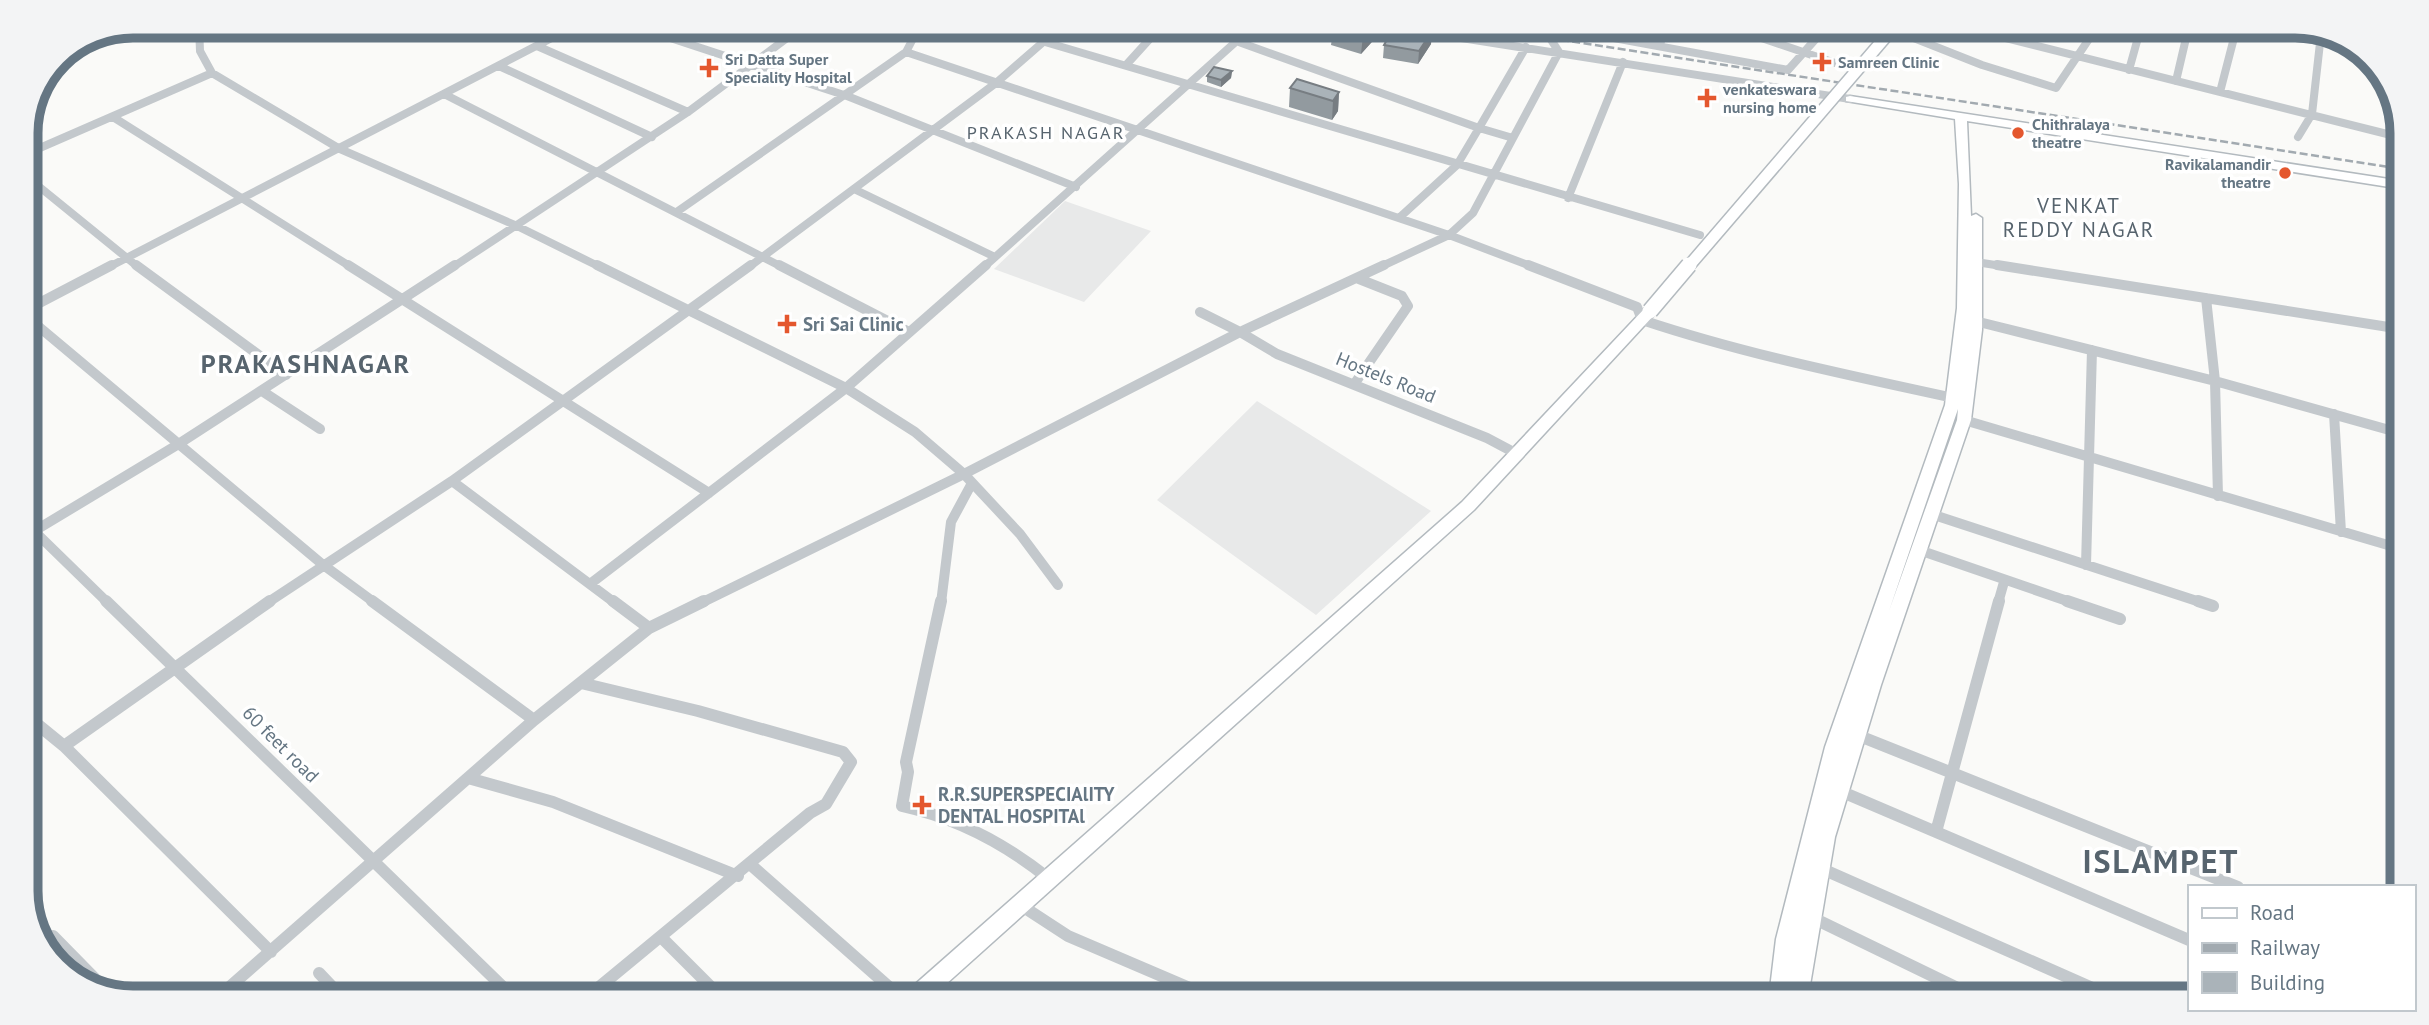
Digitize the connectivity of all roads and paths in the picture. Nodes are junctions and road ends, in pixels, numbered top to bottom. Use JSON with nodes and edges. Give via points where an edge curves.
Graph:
{"nodes":[{"id":1,"x":198,"y":39,"type":"edge"},
{"id":2,"x":550,"y":39,"type":"edge"},
{"id":3,"x":677,"y":39,"type":"edge"},
{"id":4,"x":785,"y":39,"type":"edge"},
{"id":5,"x":912,"y":39,"type":"edge"},
{"id":6,"x":1048,"y":39,"type":"edge"},
{"id":7,"x":1150,"y":39,"type":"edge"},
{"id":8,"x":1238,"y":39,"type":"edge"},
{"id":9,"x":1472,"y":39,"type":"edge"},
{"id":10,"x":1551,"y":39,"type":"edge"},
{"id":11,"x":1638,"y":39,"type":"edge"},
{"id":12,"x":1662,"y":39,"type":"edge"},
{"id":13,"x":1764,"y":39,"type":"edge"},
{"id":14,"x":1815,"y":39,"type":"edge"},
{"id":15,"x":1884,"y":39,"type":"edge"},
{"id":16,"x":1917,"y":39,"type":"edge"},
{"id":17,"x":2008,"y":39,"type":"edge"},
{"id":18,"x":2089,"y":39,"type":"edge"},
{"id":19,"x":2138,"y":39,"type":"edge"},
{"id":20,"x":2186,"y":39,"type":"edge"},
{"id":21,"x":2234,"y":39,"type":"edge"},
{"id":22,"x":680,"y":40,"type":"joint"},
{"id":23,"x":1236,"y":41,"type":"junction"},
{"id":24,"x":1045,"y":42,"type":"junction"},
{"id":25,"x":2320,"y":42,"type":"edge"},
{"id":26,"x":537,"y":46,"type":"junction"},
{"id":27,"x":1659,"y":46,"type":"junction"},
{"id":28,"x":1526,"y":47,"type":"junction"},
{"id":29,"x":905,"y":52,"type":"junction"},
{"id":30,"x":1559,"y":52,"type":"junction"},
{"id":31,"x":1802,"y":52,"type":"junction"},
{"id":32,"x":2077,"y":58,"type":"junction"},
{"id":33,"x":753,"y":62,"type":"junction"},
{"id":34,"x":1623,"y":62,"type":"junction"},
{"id":35,"x":1127,"y":64,"type":"junction"},
{"id":36,"x":499,"y":65,"type":"junction"},
{"id":37,"x":1844,"y":66,"type":"dead end"},
{"id":38,"x":2129,"y":70,"type":"junction"},
{"id":39,"x":212,"y":73,"type":"junction"},
{"id":40,"x":2175,"y":81,"type":"junction"},
{"id":41,"x":996,"y":83,"type":"junction"},
{"id":42,"x":1190,"y":83,"type":"junction"},
{"id":43,"x":2220,"y":92,"type":"junction"},
{"id":44,"x":444,"y":94,"type":"junction"},
{"id":45,"x":847,"y":96,"type":"junction"},
{"id":46,"x":1850,"y":99,"type":"joint"},
{"id":47,"x":688,"y":112,"type":"junction"},
{"id":48,"x":2312,"y":114,"type":"junction"},
{"id":49,"x":113,"y":117,"type":"junction"},
{"id":50,"x":1966,"y":117,"type":"junction"},
{"id":51,"x":1479,"y":128,"type":"junction"},
{"id":52,"x":1138,"y":130,"type":"junction"},
{"id":53,"x":932,"y":132,"type":"junction"},
{"id":54,"x":2390,"y":135,"type":"edge"},
{"id":55,"x":2298,"y":136,"type":"dead end"},
{"id":56,"x":652,"y":137,"type":"junction"},
{"id":57,"x":1513,"y":138,"type":"junction"},
{"id":58,"x":39,"y":148,"type":"edge"},
{"id":59,"x":340,"y":149,"type":"junction"},
{"id":60,"x":1456,"y":164,"type":"junction"},
{"id":61,"x":597,"y":174,"type":"junction"},
{"id":62,"x":1494,"y":176,"type":"junction"},
{"id":63,"x":2390,"y":183,"type":"edge"},
{"id":64,"x":39,"y":187,"type":"edge"},
{"id":65,"x":1076,"y":187,"type":"junction"},
{"id":66,"x":856,"y":190,"type":"junction"},
{"id":67,"x":1568,"y":198,"type":"junction"},
{"id":68,"x":240,"y":200,"type":"junction"},
{"id":69,"x":678,"y":211,"type":"junction"},
{"id":70,"x":1399,"y":218,"type":"junction"},
{"id":71,"x":517,"y":226,"type":"junction"},
{"id":72,"x":1450,"y":236,"type":"junction"},
{"id":73,"x":1700,"y":236,"type":"dead end"},
{"id":74,"x":767,"y":256,"type":"junction"},
{"id":75,"x":995,"y":257,"type":"junction"},
{"id":76,"x":126,"y":258,"type":"junction"},
{"id":77,"x":1976,"y":262,"type":"junction"},
{"id":78,"x":1359,"y":279,"type":"junction"},
{"id":79,"x":2206,"y":298,"type":"junction"},
{"id":80,"x":405,"y":300,"type":"junction"},
{"id":81,"x":39,"y":303,"type":"edge"},
{"id":82,"x":690,"y":311,"type":"junction"},
{"id":83,"x":1199,"y":312,"type":"dead end"},
{"id":84,"x":1646,"y":316,"type":"junction"},
{"id":85,"x":1975,"y":321,"type":"junction"},
{"id":86,"x":39,"y":327,"type":"edge"},
{"id":87,"x":2390,"y":327,"type":"edge"},
{"id":88,"x":909,"y":332,"type":"junction"},
{"id":89,"x":1240,"y":332,"type":"junction"},
{"id":90,"x":2092,"y":351,"type":"junction"},
{"id":91,"x":286,"y":375,"type":"junction"},
{"id":92,"x":2215,"y":382,"type":"junction"},
{"id":93,"x":1355,"y":383,"type":"junction"},
{"id":94,"x":846,"y":388,"type":"junction"},
{"id":95,"x":262,"y":391,"type":"junction"},
{"id":96,"x":1953,"y":398,"type":"junction"},
{"id":97,"x":568,"y":400,"type":"junction"},
{"id":98,"x":2334,"y":414,"type":"junction"},
{"id":99,"x":1964,"y":420,"type":"junction"},
{"id":100,"x":320,"y":429,"type":"dead end"},
{"id":101,"x":2390,"y":430,"type":"edge"},
{"id":102,"x":177,"y":445,"type":"junction"},
{"id":103,"x":1519,"y":455,"type":"junction"},
{"id":104,"x":2090,"y":459,"type":"junction"},
{"id":105,"x":968,"y":478,"type":"junction"},
{"id":106,"x":452,"y":481,"type":"junction"},
{"id":107,"x":709,"y":493,"type":"junction"},
{"id":108,"x":2218,"y":496,"type":"junction"},
{"id":109,"x":1931,"y":514,"type":"junction"},
{"id":110,"x":39,"y":524,"type":"edge"},
{"id":111,"x":2341,"y":532,"type":"junction"},
{"id":112,"x":39,"y":540,"type":"edge"},
{"id":113,"x":2390,"y":546,"type":"edge"},
{"id":114,"x":1919,"y":550,"type":"junction"},
{"id":115,"x":322,"y":564,"type":"junction"},
{"id":116,"x":2087,"y":565,"type":"junction"},
{"id":117,"x":2004,"y":582,"type":"junction"},
{"id":118,"x":590,"y":584,"type":"junction"},
{"id":119,"x":1058,"y":585,"type":"dead end"},
{"id":120,"x":2213,"y":606,"type":"dead end"},
{"id":121,"x":2120,"y":620,"type":"dead end"},
{"id":122,"x":649,"y":628,"type":"junction"},
{"id":123,"x":173,"y":668,"type":"junction"},
{"id":124,"x":581,"y":682,"type":"junction"},
{"id":125,"x":534,"y":720,"type":"junction"},
{"id":126,"x":39,"y":726,"type":"edge"},
{"id":127,"x":1857,"y":734,"type":"junction"},
{"id":128,"x":64,"y":746,"type":"junction"},
{"id":129,"x":1953,"y":771,"type":"junction"},
{"id":130,"x":468,"y":778,"type":"junction"},
{"id":131,"x":1840,"y":792,"type":"junction"},
{"id":132,"x":1936,"y":832,"type":"junction"},
{"id":133,"x":373,"y":863,"type":"junction"},
{"id":134,"x":751,"y":865,"type":"junction"},
{"id":135,"x":1820,"y":868,"type":"junction"},
{"id":136,"x":738,"y":876,"type":"junction"},
{"id":137,"x":1048,"y":878,"type":"junction"},
{"id":138,"x":2233,"y":885,"type":"edge"},
{"id":139,"x":1019,"y":904,"type":"junction"},
{"id":140,"x":1811,"y":917,"type":"junction"},
{"id":141,"x":53,"y":936,"type":"dead end"},
{"id":142,"x":662,"y":938,"type":"junction"},
{"id":143,"x":2188,"y":940,"type":"edge"},
{"id":144,"x":271,"y":951,"type":"junction"},
{"id":145,"x":319,"y":973,"type":"dead end"},
{"id":146,"x":94,"y":978,"type":"edge"},
{"id":147,"x":231,"y":986,"type":"edge"},
{"id":148,"x":332,"y":986,"type":"edge"},
{"id":149,"x":502,"y":986,"type":"edge"},
{"id":150,"x":601,"y":986,"type":"edge"},
{"id":151,"x":710,"y":986,"type":"edge"},
{"id":152,"x":888,"y":986,"type":"edge"},
{"id":153,"x":928,"y":986,"type":"edge"},
{"id":154,"x":1185,"y":986,"type":"edge"},
{"id":155,"x":1780,"y":986,"type":"edge"},
{"id":156,"x":1800,"y":986,"type":"edge"},
{"id":157,"x":1953,"y":986,"type":"edge"},
{"id":158,"x":2088,"y":986,"type":"edge"}],
"edges":[{"from":1,"to":39,"type":"street","via":[[204,64]]},
{"from":2,"to":26,"type":"street"},
{"from":3,"to":22,"type":"street"},
{"from":4,"to":33,"type":"street"},
{"from":5,"to":29,"type":"street"},
{"from":6,"to":24,"type":"street"},
{"from":7,"to":35,"type":"street"},
{"from":8,"to":23,"type":"street"},
{"from":9,"to":28,"type":"street"},
{"from":10,"to":30,"type":"street"},
{"from":11,"to":27,"type":"street"},
{"from":12,"to":27,"type":"street"},
{"from":13,"to":31,"type":"street"},
{"from":14,"to":31,"type":"street"},
{"from":15,"to":84,"type":"main road","bridge":true},
{"from":16,"to":32,"type":"street","via":[[2056,88]]},
{"from":17,"to":32,"type":"street"},
{"from":18,"to":32,"type":"street"},
{"from":19,"to":38,"type":"street"},
{"from":20,"to":40,"type":"street"},
{"from":21,"to":43,"type":"street"},
{"from":22,"to":33,"type":"street"},
{"from":23,"to":42,"type":"street"},
{"from":23,"to":51,"type":"street"},
{"from":24,"to":35,"type":"street"},
{"from":24,"to":41,"type":"street"},
{"from":25,"to":48,"type":"street"},
{"from":26,"to":36,"type":"street"},
{"from":26,"to":47,"type":"street"},
{"from":27,"to":31,"type":"street","via":[[1788,70]]},
{"from":28,"to":30,"type":"street"},
{"from":28,"to":51,"type":"street"},
{"from":29,"to":41,"type":"street"},
{"from":29,"to":45,"type":"street"},
{"from":30,"to":34,"type":"street"},
{"from":30,"to":57,"type":"street"},
{"from":31,"to":37,"type":"street"},
{"from":32,"to":38,"type":"street"},
{"from":33,"to":45,"type":"street"},
{"from":33,"to":47,"type":"street"},
{"from":34,"to":46,"type":"street"},
{"from":34,"to":67,"type":"street"},
{"from":35,"to":42,"type":"street"},
{"from":36,"to":44,"type":"street"},
{"from":36,"to":56,"type":"street"},
{"from":38,"to":40,"type":"street"},
{"from":39,"to":49,"type":"street"},
{"from":39,"to":59,"type":"street"},
{"from":40,"to":43,"type":"street"},
{"from":41,"to":52,"type":"street"},
{"from":41,"to":53,"type":"street"},
{"from":42,"to":52,"type":"street"},
{"from":42,"to":60,"type":"street"},
{"from":43,"to":48,"type":"street"},
{"from":44,"to":59,"type":"street"},
{"from":44,"to":61,"type":"street"},
{"from":45,"to":53,"type":"street"},
{"from":45,"to":69,"type":"street"},
{"from":46,"to":50,"type":"main road"},
{"from":47,"to":56,"type":"street"},
{"from":48,"to":54,"type":"street"},
{"from":48,"to":55,"type":"street"},
{"from":49,"to":58,"type":"street"},
{"from":49,"to":68,"type":"street"},
{"from":50,"to":63,"type":"main road"},
{"from":50,"to":77,"type":"main road"},
{"from":50,"to":96,"type":"main road","via":[[1964,308]]},
{"from":51,"to":57,"type":"street"},
{"from":51,"to":60,"type":"street"},
{"from":52,"to":65,"type":"street"},
{"from":52,"to":70,"type":"street"},
{"from":53,"to":65,"type":"street"},
{"from":53,"to":66,"type":"street"},
{"from":56,"to":61,"type":"street"},
{"from":57,"to":62,"type":"street"},
{"from":59,"to":68,"type":"street"},
{"from":59,"to":71,"type":"street"},
{"from":60,"to":62,"type":"street"},
{"from":60,"to":70,"type":"street","via":[[1426,200]]},
{"from":61,"to":69,"type":"street"},
{"from":61,"to":71,"type":"street"},
{"from":62,"to":67,"type":"street"},
{"from":62,"to":72,"type":"street","via":[[1473,212]]},
{"from":64,"to":76,"type":"street"},
{"from":65,"to":75,"type":"street"},
{"from":66,"to":74,"type":"street"},
{"from":66,"to":75,"type":"street"},
{"from":67,"to":73,"type":"street"},
{"from":68,"to":76,"type":"street"},
{"from":68,"to":80,"type":"street"},
{"from":69,"to":74,"type":"street"},
{"from":70,"to":72,"type":"street"},
{"from":71,"to":80,"type":"street"},
{"from":71,"to":82,"type":"street"},
{"from":72,"to":78,"type":"street"},
{"from":72,"to":84,"type":"street","via":[[1637,307]]},
{"from":74,"to":82,"type":"street"},
{"from":74,"to":88,"type":"street"},
{"from":75,"to":88,"type":"street"},
{"from":76,"to":81,"type":"street"},
{"from":76,"to":91,"type":"street"},
{"from":77,"to":79,"type":"street"},
{"from":77,"to":85,"type":"main road"},
{"from":78,"to":89,"type":"street"},
{"from":78,"to":93,"type":"street","via":[[1402,296],[1408,306]]},
{"from":79,"to":87,"type":"street"},
{"from":79,"to":92,"type":"street"},
{"from":80,"to":91,"type":"street"},
{"from":80,"to":97,"type":"street"},
{"from":82,"to":94,"type":"street"},
{"from":82,"to":97,"type":"street"},
{"from":83,"to":89,"type":"street","name":"Hostels Road"},
{"from":84,"to":96,"type":"street","via":[[1714,343]]},
{"from":84,"to":103,"type":"main road"},
{"from":85,"to":90,"type":"street"},
{"from":85,"to":99,"type":"main road"},
{"from":86,"to":102,"type":"street"},
{"from":88,"to":94,"type":"street"},
{"from":89,"to":93,"type":"street","name":"Hostels Road","via":[[1277,354]]},
{"from":89,"to":105,"type":"street"},
{"from":90,"to":92,"type":"street"},
{"from":90,"to":104,"type":"street"},
{"from":91,"to":95,"type":"street"},
{"from":92,"to":98,"type":"street"},
{"from":92,"to":108,"type":"street"},
{"from":93,"to":103,"type":"street","name":"Hostels Road"},
{"from":94,"to":105,"type":"street","via":[[915,432]]},
{"from":94,"to":107,"type":"street"},
{"from":95,"to":100,"type":"street"},
{"from":95,"to":102,"type":"street"},
{"from":96,"to":155,"type":"main road","via":[[1834,747],[1786,939]]},
{"from":97,"to":106,"type":"street"},
{"from":97,"to":107,"type":"street"},
{"from":98,"to":101,"type":"street"},
{"from":98,"to":111,"type":"street"},
{"from":99,"to":104,"type":"street"},
{"from":99,"to":109,"type":"main road"},
{"from":102,"to":110,"type":"street"},
{"from":102,"to":115,"type":"street"},
{"from":103,"to":137,"type":"main road","via":[[1468,506]]},
{"from":104,"to":108,"type":"street"},
{"from":104,"to":116,"type":"street"},
{"from":105,"to":119,"type":"street","via":[[1020,534]]},
{"from":105,"to":122,"type":"street"},
{"from":105,"to":137,"type":"street","via":[[951,522],[941,601],[906,762],[902,806],[932,811],[963,825],[1018,854]]},
{"from":106,"to":115,"type":"street"},
{"from":106,"to":118,"type":"street"},
{"from":107,"to":118,"type":"street"},
{"from":108,"to":111,"type":"street"},
{"from":109,"to":114,"type":"main road"},
{"from":109,"to":116,"type":"street"},
{"from":111,"to":113,"type":"street"},
{"from":112,"to":123,"type":"street","name":"60 feet road"},
{"from":114,"to":117,"type":"street"},
{"from":114,"to":127,"type":"main road"},
{"from":115,"to":123,"type":"street"},
{"from":115,"to":125,"type":"street"},
{"from":116,"to":120,"type":"street"},
{"from":117,"to":121,"type":"street"},
{"from":117,"to":129,"type":"street"},
{"from":118,"to":122,"type":"street"},
{"from":122,"to":124,"type":"street"},
{"from":123,"to":128,"type":"street"},
{"from":123,"to":133,"type":"street","name":"60 feet road"},
{"from":124,"to":125,"type":"street"},
{"from":124,"to":134,"type":"street","via":[[843,752],[851,762],[826,804]]},
{"from":125,"to":130,"type":"street"},
{"from":126,"to":128,"type":"street"},
{"from":127,"to":129,"type":"street"},
{"from":127,"to":131,"type":"main road"},
{"from":128,"to":144,"type":"street"},
{"from":129,"to":132,"type":"street"},
{"from":129,"to":138,"type":"street"},
{"from":130,"to":133,"type":"street"},
{"from":130,"to":136,"type":"street","via":[[554,802]]},
{"from":131,"to":132,"type":"street"},
{"from":131,"to":135,"type":"main road"},
{"from":132,"to":143,"type":"street"},
{"from":133,"to":144,"type":"street"},
{"from":133,"to":149,"type":"street","name":"60 feet road"},
{"from":134,"to":136,"type":"street"},
{"from":134,"to":152,"type":"street"},
{"from":135,"to":140,"type":"main road"},
{"from":135,"to":158,"type":"street"},
{"from":136,"to":142,"type":"street"},
{"from":137,"to":139,"type":"main road"},
{"from":139,"to":153,"type":"main road"},
{"from":139,"to":154,"type":"street","via":[[1068,936]]},
{"from":140,"to":156,"type":"main road"},
{"from":140,"to":157,"type":"street"},
{"from":141,"to":146,"type":"street"},
{"from":142,"to":150,"type":"street"},
{"from":142,"to":151,"type":"street"},
{"from":144,"to":147,"type":"street"},
{"from":145,"to":148,"type":"street"}]}
